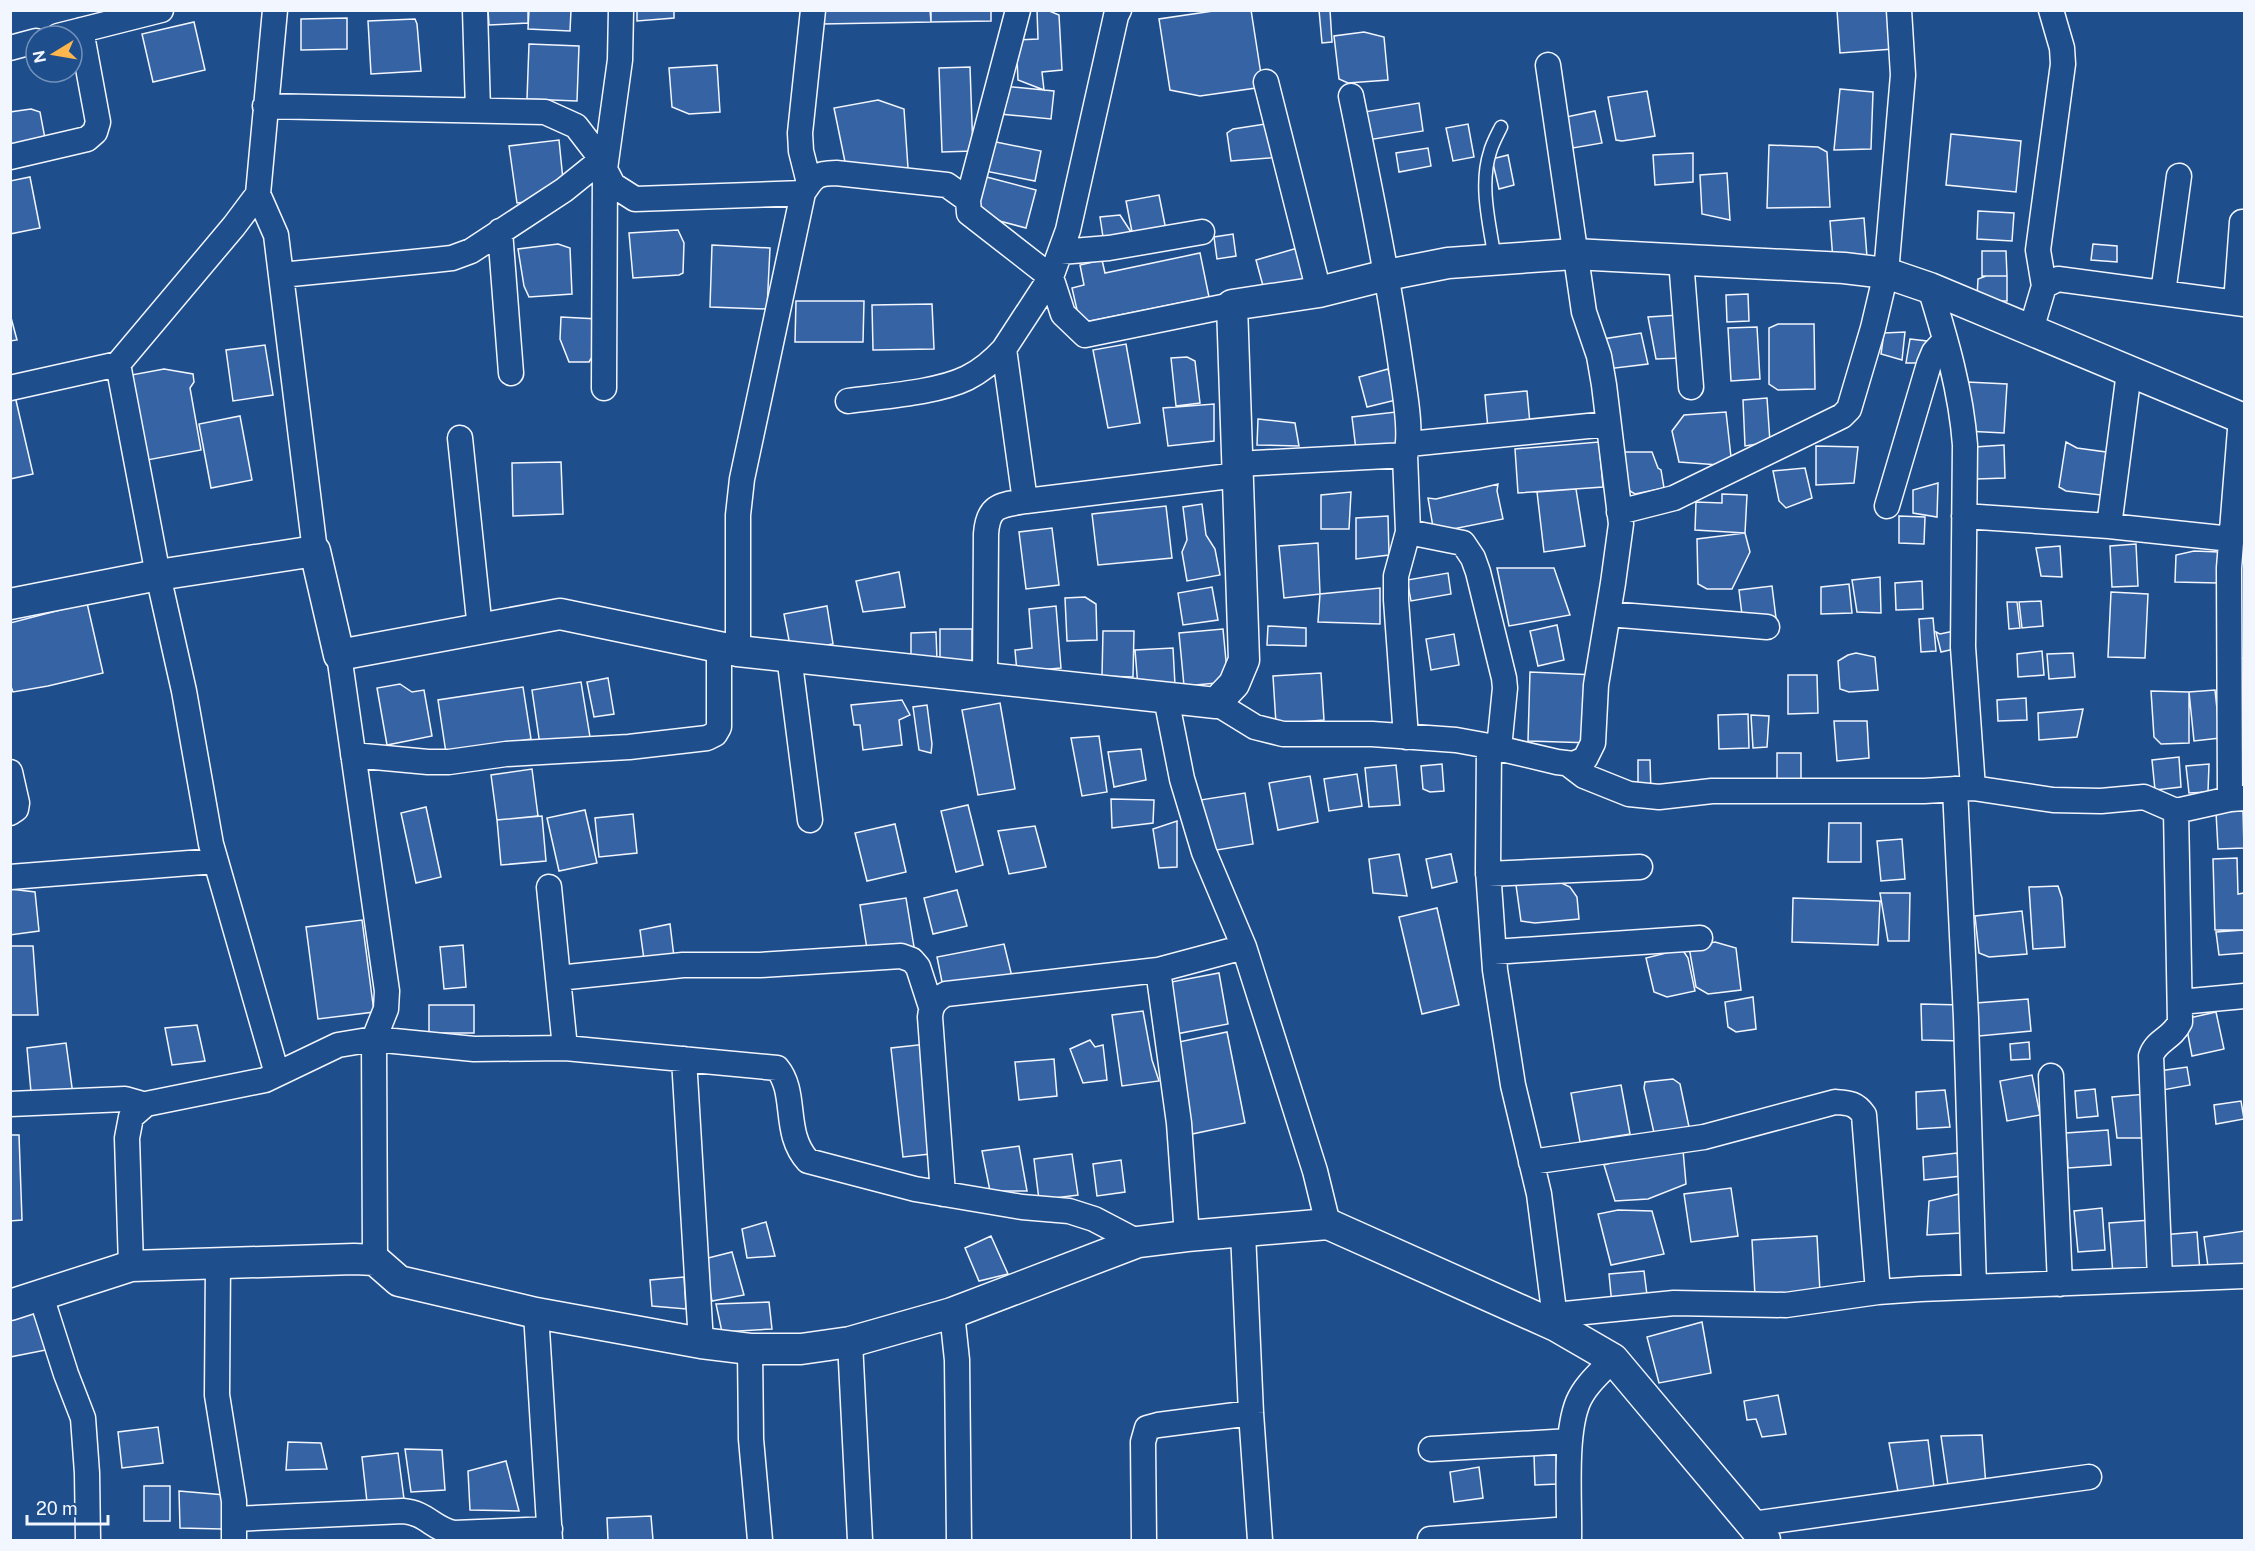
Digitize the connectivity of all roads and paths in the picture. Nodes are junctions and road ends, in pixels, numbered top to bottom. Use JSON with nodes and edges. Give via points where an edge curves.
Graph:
{"nodes":[{"id":1,"x":161,"y":10,"type":"edge"},
{"id":2,"x":275,"y":10,"type":"edge"},
{"id":3,"x":475,"y":10,"type":"edge"},
{"id":4,"x":621,"y":10,"type":"edge"},
{"id":5,"x":813,"y":10,"type":"edge"},
{"id":6,"x":1017,"y":10,"type":"edge"},
{"id":7,"x":1119,"y":10,"type":"edge"},
{"id":8,"x":1899,"y":10,"type":"edge"},
{"id":9,"x":2052,"y":10,"type":"edge"},
{"id":10,"x":89,"y":23,"type":"edge"},
{"id":11,"x":1548,"y":65,"type":"dead end"},
{"id":12,"x":1266,"y":82,"type":"dead end"},
{"id":13,"x":1351,"y":96,"type":"dead end"},
{"id":14,"x":265,"y":106,"type":"junction"},
{"id":15,"x":478,"y":110,"type":"junction"},
{"id":16,"x":1501,"y":127,"type":"dead end"},
{"id":17,"x":10,"y":157,"type":"edge"},
{"id":18,"x":602,"y":165,"type":"junction"},
{"id":19,"x":2179,"y":176,"type":"dead end"},
{"id":20,"x":806,"y":188,"type":"junction"},
{"id":21,"x":258,"y":194,"type":"junction"},
{"id":22,"x":968,"y":200,"type":"junction"},
{"id":23,"x":2241,"y":222,"type":"dead end"},
{"id":24,"x":500,"y":231,"type":"junction"},
{"id":25,"x":1202,"y":232,"type":"dead end"},
{"id":26,"x":1060,"y":252,"type":"junction"},
{"id":27,"x":1574,"y":254,"type":"junction"},
{"id":28,"x":1495,"y":260,"type":"junction"},
{"id":29,"x":1681,"y":260,"type":"junction"},
{"id":30,"x":1886,"y":273,"type":"junction"},
{"id":31,"x":280,"y":275,"type":"junction"},
{"id":32,"x":1388,"y":275,"type":"junction"},
{"id":33,"x":1051,"y":277,"type":"junction"},
{"id":34,"x":2044,"y":286,"type":"junction"},
{"id":35,"x":1930,"y":288,"type":"junction"},
{"id":36,"x":1319,"y":292,"type":"junction"},
{"id":37,"x":2163,"y":293,"type":"junction"},
{"id":38,"x":2240,"y":304,"type":"edge"},
{"id":39,"x":1232,"y":305,"type":"junction"},
{"id":40,"x":2031,"y":330,"type":"junction"},
{"id":41,"x":1945,"y":340,"type":"junction"},
{"id":42,"x":1004,"y":349,"type":"junction"},
{"id":43,"x":118,"y":364,"type":"junction"},
{"id":44,"x":2129,"y":372,"type":"junction"},
{"id":45,"x":511,"y":373,"type":"dead end"},
{"id":46,"x":1692,"y":387,"type":"dead end"},
{"id":47,"x":10,"y":388,"type":"edge"},
{"id":48,"x":604,"y":388,"type":"dead end"},
{"id":49,"x":848,"y":401,"type":"dead end"},
{"id":50,"x":2243,"y":418,"type":"edge"},
{"id":51,"x":1608,"y":423,"type":"junction"},
{"id":52,"x":460,"y":438,"type":"dead end"},
{"id":53,"x":1407,"y":449,"type":"junction"},
{"id":54,"x":1237,"y":469,"type":"junction"},
{"id":55,"x":1025,"y":501,"type":"junction"},
{"id":56,"x":1887,"y":506,"type":"dead end"},
{"id":57,"x":1619,"y":512,"type":"junction"},
{"id":58,"x":1964,"y":516,"type":"junction"},
{"id":59,"x":2109,"y":526,"type":"junction"},
{"id":60,"x":1408,"y":532,"type":"junction"},
{"id":61,"x":2231,"y":539,"type":"junction"},
{"id":62,"x":315,"y":551,"type":"junction"},
{"id":63,"x":158,"y":575,"type":"junction"},
{"id":64,"x":10,"y":604,"type":"edge"},
{"id":65,"x":1608,"y":614,"type":"junction"},
{"id":66,"x":1767,"y":627,"type":"dead end"},
{"id":67,"x":480,"y":629,"type":"junction"},
{"id":68,"x":729,"y":649,"type":"junction"},
{"id":69,"x":339,"y":655,"type":"junction"},
{"id":70,"x":789,"y":656,"type":"junction"},
{"id":71,"x":985,"y":678,"type":"junction"},
{"id":72,"x":1166,"y":698,"type":"junction"},
{"id":73,"x":1216,"y":703,"type":"junction"},
{"id":74,"x":1406,"y":737,"type":"junction"},
{"id":75,"x":1494,"y":747,"type":"junction"},
{"id":76,"x":353,"y":755,"type":"junction"},
{"id":77,"x":1567,"y":763,"type":"junction"},
{"id":78,"x":10,"y":772,"type":"edge"},
{"id":79,"x":1964,"y":788,"type":"junction"},
{"id":80,"x":2237,"y":798,"type":"edge"},
{"id":81,"x":2176,"y":811,"type":"junction"},
{"id":82,"x":10,"y":813,"type":"edge"},
{"id":83,"x":810,"y":820,"type":"dead end"},
{"id":84,"x":215,"y":861,"type":"junction"},
{"id":85,"x":1640,"y":867,"type":"dead end"},
{"id":86,"x":1488,"y":874,"type":"junction"},
{"id":87,"x":10,"y":877,"type":"edge"},
{"id":88,"x":549,"y":887,"type":"dead end"},
{"id":89,"x":1700,"y":938,"type":"dead end"},
{"id":90,"x":1244,"y":947,"type":"junction"},
{"id":91,"x":1494,"y":952,"type":"junction"},
{"id":92,"x":1158,"y":970,"type":"junction"},
{"id":93,"x":558,"y":978,"type":"junction"},
{"id":94,"x":2244,"y":996,"type":"edge"},
{"id":95,"x":2180,"y":1002,"type":"junction"},
{"id":96,"x":931,"y":1007,"type":"junction"},
{"id":97,"x":374,"y":1040,"type":"junction"},
{"id":98,"x":566,"y":1048,"type":"junction"},
{"id":99,"x":684,"y":1059,"type":"junction"},
{"id":100,"x":277,"y":1074,"type":"junction"},
{"id":101,"x":2051,"y":1076,"type":"dead end"},
{"id":102,"x":10,"y":1104,"type":"edge"},
{"id":103,"x":131,"y":1117,"type":"junction"},
{"id":104,"x":1531,"y":1162,"type":"junction"},
{"id":105,"x":943,"y":1194,"type":"junction"},
{"id":106,"x":1328,"y":1224,"type":"junction"},
{"id":107,"x":1243,"y":1232,"type":"junction"},
{"id":108,"x":1187,"y":1236,"type":"junction"},
{"id":109,"x":1138,"y":1242,"type":"junction"},
{"id":110,"x":375,"y":1260,"type":"junction"},
{"id":111,"x":218,"y":1262,"type":"junction"},
{"id":112,"x":131,"y":1266,"type":"junction"},
{"id":113,"x":2244,"y":1276,"type":"edge"},
{"id":114,"x":2160,"y":1280,"type":"junction"},
{"id":115,"x":2060,"y":1284,"type":"junction"},
{"id":116,"x":1974,"y":1287,"type":"junction"},
{"id":117,"x":1878,"y":1292,"type":"junction"},
{"id":118,"x":41,"y":1296,"type":"junction"},
{"id":119,"x":10,"y":1305,"type":"edge"},
{"id":120,"x":536,"y":1313,"type":"junction"},
{"id":121,"x":952,"y":1313,"type":"junction"},
{"id":122,"x":1556,"y":1321,"type":"junction"},
{"id":123,"x":850,"y":1342,"type":"junction"},
{"id":124,"x":701,"y":1343,"type":"junction"},
{"id":125,"x":750,"y":1349,"type":"junction"},
{"id":126,"x":1613,"y":1359,"type":"junction"},
{"id":127,"x":1251,"y":1413,"type":"junction"},
{"id":128,"x":1570,"y":1441,"type":"junction"},
{"id":129,"x":1431,"y":1449,"type":"dead end"},
{"id":130,"x":2089,"y":1477,"type":"dead end"},
{"id":131,"x":234,"y":1530,"type":"edge"},
{"id":132,"x":1758,"y":1532,"type":"edge"},
{"id":133,"x":550,"y":1535,"type":"edge"},
{"id":134,"x":1569,"y":1535,"type":"edge"},
{"id":135,"x":1430,"y":1539,"type":"edge"},
{"id":136,"x":88,"y":1540,"type":"edge"},
{"id":137,"x":760,"y":1540,"type":"edge"},
{"id":138,"x":860,"y":1540,"type":"edge"},
{"id":139,"x":959,"y":1540,"type":"edge"},
{"id":140,"x":1144,"y":1540,"type":"edge"},
{"id":141,"x":1260,"y":1540,"type":"edge"}],
"edges":[{"from":1,"to":10,"type":"street"},
{"from":2,"to":14,"type":"street"},
{"from":3,"to":15,"type":"street"},
{"from":4,"to":18,"type":"street","via":[[620,60]]},
{"from":5,"to":20,"type":"street","via":[[800,134]]},
{"from":6,"to":22,"type":"street"},
{"from":7,"to":26,"type":"street"},
{"from":8,"to":30,"type":"street","via":[[1903,75]]},
{"from":9,"to":34,"type":"street","via":[[2062,48],[2063,71],[2038,250]]},
{"from":10,"to":17,"type":"street","via":[[98,122],[95,132],[87,140]]},
{"from":11,"to":27,"type":"street"},
{"from":12,"to":36,"type":"street"},
{"from":13,"to":32,"type":"street"},
{"from":14,"to":15,"type":"street"},
{"from":14,"to":21,"type":"street"},
{"from":15,"to":18,"type":"street","via":[[545,112],[576,126]]},
{"from":16,"to":28,"type":"lane","via":[[1487,166],[1486,195]]},
{"from":18,"to":20,"type":"street","via":[[613,185],[635,199]]},
{"from":18,"to":24,"type":"street"},
{"from":18,"to":48,"type":"street"},
{"from":19,"to":37,"type":"street"},
{"from":20,"to":22,"type":"street","via":[[812,178],[836,173],[947,185]]},
{"from":20,"to":68,"type":"street","via":[[742,479]]},
{"from":21,"to":31,"type":"street","via":[[276,235]]},
{"from":21,"to":43,"type":"street"},
{"from":22,"to":33,"type":"street","via":[[969,213]]},
{"from":23,"to":38,"type":"street"},
{"from":24,"to":31,"type":"street","via":[[471,251],[452,258]]},
{"from":24,"to":45,"type":"street"},
{"from":25,"to":26,"type":"street"},
{"from":26,"to":33,"type":"street"},
{"from":27,"to":28,"type":"street"},
{"from":27,"to":29,"type":"street"},
{"from":27,"to":51,"type":"street","via":[[1584,312],[1600,366]]},
{"from":28,"to":32,"type":"street","via":[[1448,263]]},
{"from":29,"to":30,"type":"street"},
{"from":29,"to":46,"type":"street"},
{"from":30,"to":35,"type":"street"},
{"from":30,"to":57,"type":"street","via":[[1853,400],[1842,416],[1674,498]]},
{"from":31,"to":62,"type":"street"},
{"from":32,"to":36,"type":"street"},
{"from":32,"to":53,"type":"street","via":[[1404,389]]},
{"from":33,"to":39,"type":"street","via":[[1063,314],[1085,335]]},
{"from":33,"to":42,"type":"street"},
{"from":34,"to":37,"type":"street","via":[[2058,279]]},
{"from":34,"to":40,"type":"street"},
{"from":35,"to":40,"type":"street"},
{"from":35,"to":41,"type":"street"},
{"from":36,"to":39,"type":"street"},
{"from":37,"to":38,"type":"street"},
{"from":39,"to":54,"type":"street"},
{"from":40,"to":44,"type":"street"},
{"from":41,"to":56,"type":"street","via":[[1929,364]]},
{"from":41,"to":58,"type":"street","via":[[1964,423]]},
{"from":42,"to":49,"type":"street","via":[[968,378],[950,384]]},
{"from":42,"to":55,"type":"street"},
{"from":43,"to":47,"type":"street"},
{"from":43,"to":63,"type":"street"},
{"from":44,"to":50,"type":"street"},
{"from":44,"to":59,"type":"street"},
{"from":50,"to":61,"type":"street"},
{"from":51,"to":53,"type":"street"},
{"from":51,"to":57,"type":"street"},
{"from":52,"to":67,"type":"street"},
{"from":53,"to":54,"type":"street"},
{"from":53,"to":60,"type":"street"},
{"from":54,"to":55,"type":"street"},
{"from":54,"to":73,"type":"street","via":[[1244,660],[1234,684]]},
{"from":55,"to":71,"type":"street","via":[[1002,504],[987,519]]},
{"from":57,"to":65,"type":"street","via":[[1621,524]]},
{"from":58,"to":59,"type":"street"},
{"from":58,"to":79,"type":"street"},
{"from":59,"to":61,"type":"street"},
{"from":60,"to":74,"type":"street","via":[[1396,576]]},
{"from":60,"to":75,"type":"street","via":[[1463,543],[1473,558],[1504,678]]},
{"from":61,"to":80,"type":"street"},
{"from":62,"to":63,"type":"street"},
{"from":62,"to":69,"type":"street"},
{"from":63,"to":64,"type":"street"},
{"from":63,"to":84,"type":"street"},
{"from":65,"to":66,"type":"street"},
{"from":65,"to":77,"type":"street","via":[[1596,685],[1593,743],[1586,759]]},
{"from":67,"to":68,"type":"street","via":[[560,614]]},
{"from":67,"to":69,"type":"street"},
{"from":68,"to":70,"type":"street"},
{"from":68,"to":76,"type":"street","via":[[718,727],[707,738],[449,762]]},
{"from":69,"to":76,"type":"street"},
{"from":70,"to":71,"type":"street"},
{"from":70,"to":83,"type":"street"},
{"from":71,"to":72,"type":"street"},
{"from":72,"to":73,"type":"street"},
{"from":72,"to":90,"type":"street","via":[[1182,779],[1204,852]]},
{"from":73,"to":74,"type":"street","via":[[1255,727],[1283,734]]},
{"from":74,"to":75,"type":"street"},
{"from":75,"to":77,"type":"street"},
{"from":75,"to":86,"type":"street"},
{"from":76,"to":97,"type":"street","via":[[387,991],[386,1009]]},
{"from":77,"to":79,"type":"street","via":[[1584,776],[1629,794],[1659,797],[1713,791]]},
{"from":78,"to":82,"type":"street","via":[[17,803]]},
{"from":79,"to":81,"type":"street","via":[[2053,800],[2144,797]]},
{"from":79,"to":116,"type":"street"},
{"from":80,"to":81,"type":"street"},
{"from":81,"to":95,"type":"street"},
{"from":84,"to":87,"type":"street"},
{"from":84,"to":100,"type":"street"},
{"from":85,"to":86,"type":"street"},
{"from":86,"to":91,"type":"street"},
{"from":88,"to":93,"type":"street"},
{"from":89,"to":91,"type":"street"},
{"from":90,"to":92,"type":"street"},
{"from":90,"to":106,"type":"street"},
{"from":91,"to":104,"type":"street","via":[[1513,1085]]},
{"from":92,"to":96,"type":"street","via":[[946,993]]},
{"from":92,"to":108,"type":"street","via":[[1179,1123]]},
{"from":93,"to":96,"type":"street","via":[[683,965],[900,956],[918,967]]},
{"from":93,"to":98,"type":"street"},
{"from":94,"to":95,"type":"street"},
{"from":95,"to":114,"type":"street","via":[[2176,1032],[2154,1048],[2151,1056]]},
{"from":96,"to":105,"type":"street"},
{"from":97,"to":98,"type":"street","via":[[474,1049]]},
{"from":97,"to":100,"type":"street","via":[[338,1045]]},
{"from":97,"to":110,"type":"street"},
{"from":98,"to":99,"type":"street"},
{"from":99,"to":105,"type":"street","via":[[777,1068],[784,1077],[794,1141],[808,1161]]},
{"from":99,"to":124,"type":"street"},
{"from":100,"to":103,"type":"street","via":[[265,1080],[146,1104]]},
{"from":101,"to":115,"type":"street"},
{"from":102,"to":103,"type":"street","via":[[125,1099],[139,1102]]},
{"from":103,"to":112,"type":"street","via":[[127,1138]]},
{"from":104,"to":117,"type":"street","via":[[1704,1137],[1835,1102],[1858,1106],[1864,1115]]},
{"from":104,"to":122,"type":"street"},
{"from":105,"to":109,"type":"street","via":[[1068,1210]]},
{"from":106,"to":107,"type":"street"},
{"from":106,"to":122,"type":"street"},
{"from":107,"to":108,"type":"street"},
{"from":107,"to":127,"type":"street"},
{"from":108,"to":109,"type":"street"},
{"from":109,"to":121,"type":"street"},
{"from":110,"to":111,"type":"street"},
{"from":110,"to":120,"type":"street","via":[[399,1281]]},
{"from":111,"to":112,"type":"street"},
{"from":111,"to":131,"type":"street","via":[[217,1395],[234,1501]]},
{"from":112,"to":118,"type":"street"},
{"from":113,"to":114,"type":"street"},
{"from":114,"to":115,"type":"street"},
{"from":115,"to":116,"type":"street"},
{"from":116,"to":117,"type":"street"},
{"from":117,"to":122,"type":"street","via":[[1786,1305],[1674,1304]]},
{"from":118,"to":119,"type":"street"},
{"from":118,"to":136,"type":"street","via":[[83,1418]]},
{"from":120,"to":124,"type":"street"},
{"from":120,"to":133,"type":"street"},
{"from":121,"to":123,"type":"street"},
{"from":121,"to":139,"type":"street","via":[[958,1395]]},
{"from":122,"to":126,"type":"street"},
{"from":123,"to":125,"type":"street","via":[[801,1349]]},
{"from":123,"to":138,"type":"street"},
{"from":124,"to":125,"type":"street"},
{"from":125,"to":137,"type":"street","via":[[751,1439]]},
{"from":126,"to":128,"type":"street","via":[[1578,1402]]},
{"from":126,"to":132,"type":"street"},
{"from":127,"to":140,"type":"street","via":[[1147,1428],[1143,1442]]},
{"from":127,"to":141,"type":"street"},
{"from":128,"to":129,"type":"street"},
{"from":128,"to":134,"type":"street"},
{"from":130,"to":132,"type":"street"},
{"from":131,"to":133,"type":"street","via":[[403,1511],[422,1515],[446,1532]]},
{"from":134,"to":135,"type":"street"}]}
